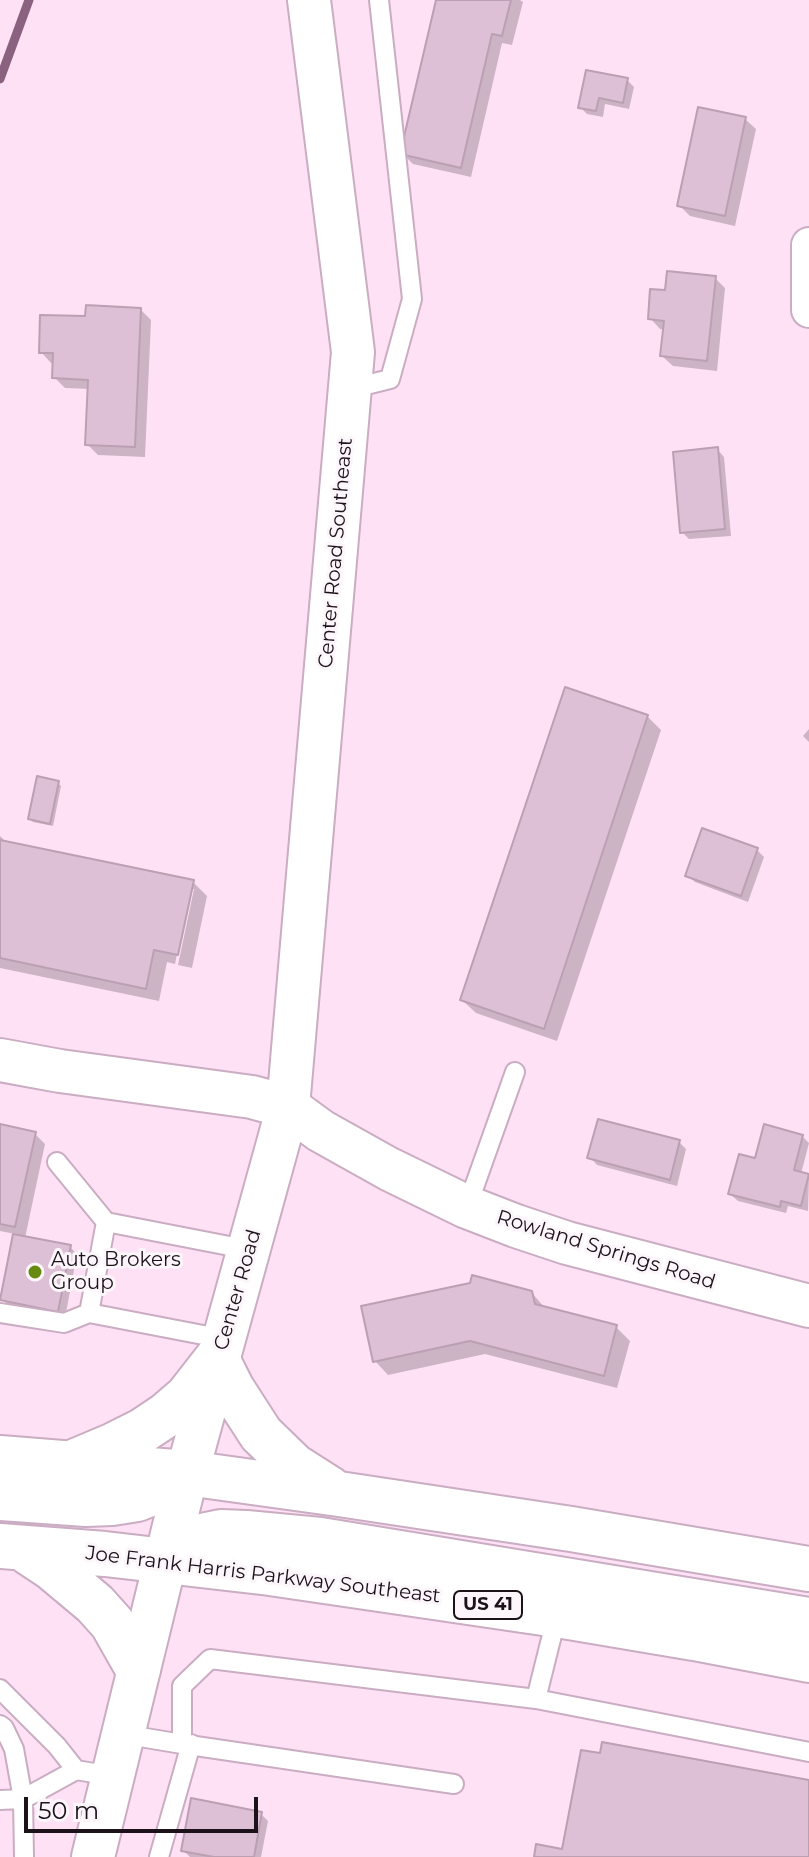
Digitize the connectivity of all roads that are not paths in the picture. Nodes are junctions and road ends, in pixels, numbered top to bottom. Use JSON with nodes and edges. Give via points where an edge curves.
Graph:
{"nodes":[{"id":1,"x":309,"y":0,"type":"edge"},
{"id":2,"x":379,"y":0,"type":"edge"},
{"id":3,"x":809,"y":245,"type":"edge"},
{"id":4,"x":809,"y":310,"type":"edge"},
{"id":5,"x":350,"y":389,"type":"junction"},
{"id":6,"x":0,"y":1060,"type":"edge"},
{"id":7,"x":515,"y":1072,"type":"dead end"},
{"id":8,"x":288,"y":1107,"type":"junction"},
{"id":9,"x":57,"y":1162,"type":"dead end"},
{"id":10,"x":467,"y":1207,"type":"junction"},
{"id":11,"x":106,"y":1222,"type":"junction"},
{"id":12,"x":250,"y":1250,"type":"junction"},
{"id":13,"x":809,"y":1306,"type":"edge"},
{"id":14,"x":0,"y":1313,"type":"edge"},
{"id":15,"x":89,"y":1313,"type":"junction"},
{"id":16,"x":220,"y":1352,"type":"junction"},
{"id":17,"x":0,"y":1458,"type":"edge"},
{"id":18,"x":71,"y":1463,"type":"junction"},
{"id":19,"x":187,"y":1473,"type":"junction"},
{"id":20,"x":339,"y":1494,"type":"junction"},
{"id":21,"x":0,"y":1498,"type":"edge"},
{"id":22,"x":11,"y":1547,"type":"edge"},
{"id":23,"x":165,"y":1560,"type":"junction"},
{"id":24,"x":809,"y":1569,"type":"edge"},
{"id":25,"x":557,"y":1615,"type":"junction"},
{"id":26,"x":809,"y":1620,"type":"edge"},
{"id":27,"x":809,"y":1660,"type":"edge"},
{"id":28,"x":138,"y":1669,"type":"junction"},
{"id":29,"x":0,"y":1689,"type":"edge"},
{"id":30,"x":536,"y":1699,"type":"junction"},
{"id":31,"x":0,"y":1725,"type":"edge"},
{"id":32,"x":122,"y":1734,"type":"junction"},
{"id":33,"x":187,"y":1744,"type":"junction"},
{"id":34,"x":809,"y":1752,"type":"edge"},
{"id":35,"x":94,"y":1773,"type":"junction"},
{"id":36,"x":454,"y":1784,"type":"dead end"},
{"id":37,"x":23,"y":1799,"type":"junction"},
{"id":38,"x":0,"y":1800,"type":"edge"},
{"id":39,"x":24,"y":1857,"type":"edge"},
{"id":40,"x":94,"y":1857,"type":"edge"},
{"id":41,"x":159,"y":1857,"type":"edge"}],
"edges":[{"from":1,"to":5,"type":"street","name":"Center Road Southeast","via":[[353,352]]},
{"from":2,"to":5,"type":"lane","via":[[412,299],[390,379]]},
{"from":3,"to":4,"type":"street"},
{"from":5,"to":8,"type":"street","name":"Center Road Southeast"},
{"from":6,"to":8,"type":"street","name":"Rowland Springs Road","via":[[252,1097]]},
{"from":7,"to":10,"type":"lane"},
{"from":8,"to":10,"type":"street","name":"Rowland Springs Road","via":[[389,1169]]},
{"from":8,"to":12,"type":"street","name":"Center Road"},
{"from":9,"to":11,"type":"lane"},
{"from":10,"to":13,"type":"street","name":"Rowland Springs Road","via":[[567,1243]]},
{"from":11,"to":12,"type":"lane"},
{"from":11,"to":15,"type":"lane"},
{"from":12,"to":16,"type":"street","name":"Center Road"},
{"from":14,"to":15,"type":"lane","via":[[64,1323]]},
{"from":15,"to":16,"type":"lane"},
{"from":16,"to":18,"type":"main road","via":[[187,1397],[166,1415]]},
{"from":16,"to":19,"type":"street","name":"Center Road"},
{"from":16,"to":20,"type":"main road","via":[[232,1389],[261,1434],[294,1466]]},
{"from":17,"to":18,"type":"main road"},
{"from":18,"to":19,"type":"main road"},
{"from":19,"to":20,"type":"main road"},
{"from":19,"to":21,"type":"main road","via":[[137,1499],[112,1503]]},
{"from":19,"to":23,"type":"street","name":"Center Road"},
{"from":20,"to":24,"type":"main road"},
{"from":22,"to":23,"type":"main road","name":"Joe Frank Harris Parkway Southeast","number":"US 41"},
{"from":22,"to":28,"type":"main road","via":[[37,1556],[95,1604]]},
{"from":23,"to":25,"type":"main road","name":"Joe Frank Harris Parkway Southeast","number":"US 41"},
{"from":23,"to":26,"type":"main road","via":[[192,1538],[246,1533],[320,1540]]},
{"from":23,"to":28,"type":"street","name":"Center Road"},
{"from":25,"to":27,"type":"main road","name":"Joe Frank Harris Parkway Southeast","number":"US 41"},
{"from":25,"to":30,"type":"lane"},
{"from":28,"to":32,"type":"street","name":"Center Road"},
{"from":29,"to":35,"type":"lane","via":[[57,1746]]},
{"from":30,"to":33,"type":"lane","via":[[210,1659],[182,1686]]},
{"from":30,"to":34,"type":"lane"},
{"from":31,"to":37,"type":"lane","via":[[14,1749]]},
{"from":32,"to":33,"type":"lane"},
{"from":32,"to":35,"type":"street","name":"Center Road"},
{"from":33,"to":36,"type":"lane"},
{"from":33,"to":41,"type":"lane"},
{"from":35,"to":37,"type":"lane"},
{"from":35,"to":40,"type":"street","name":"Center Road"},
{"from":37,"to":38,"type":"lane"},
{"from":37,"to":39,"type":"lane"}]}
